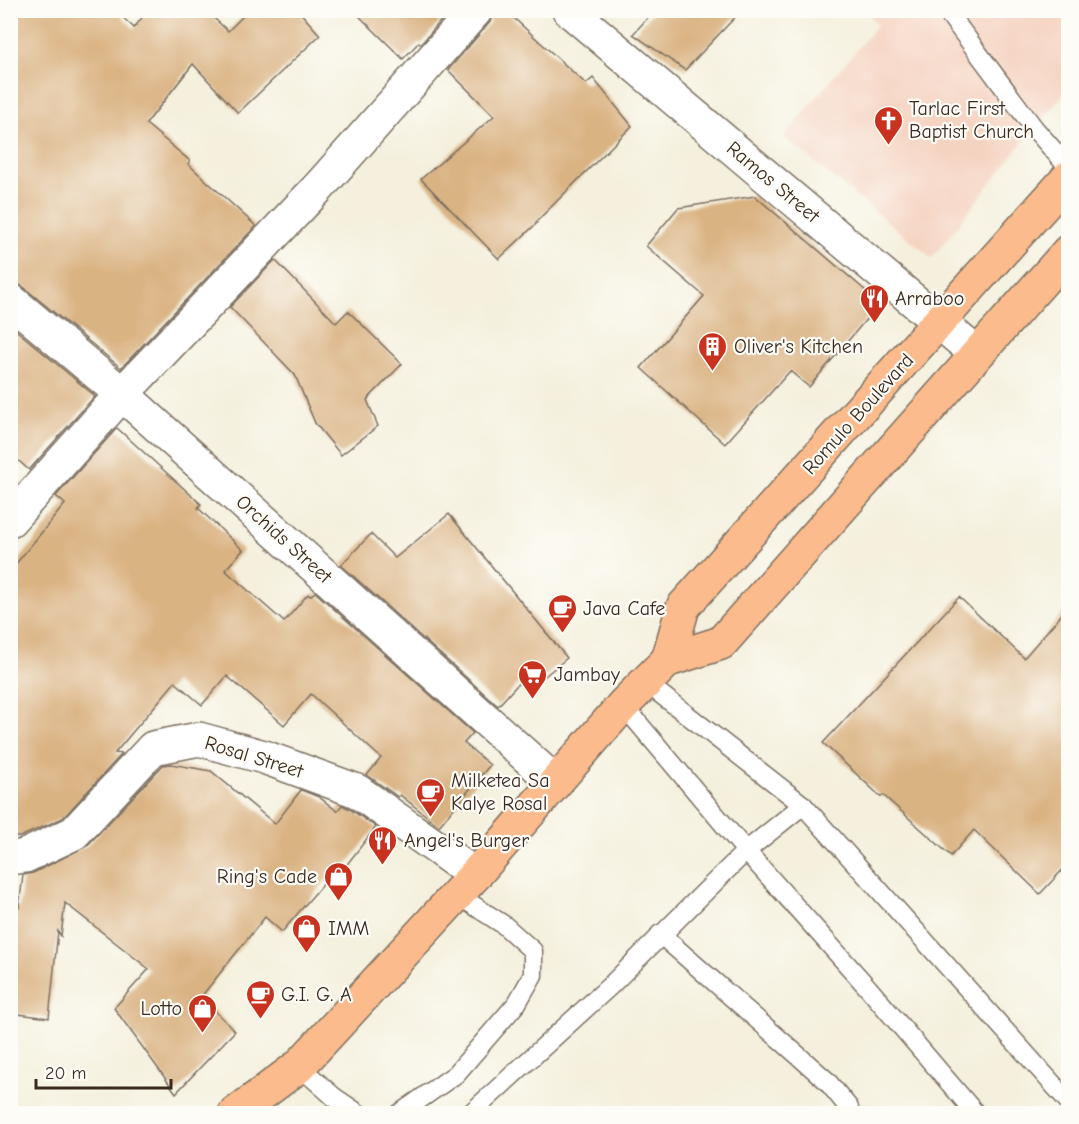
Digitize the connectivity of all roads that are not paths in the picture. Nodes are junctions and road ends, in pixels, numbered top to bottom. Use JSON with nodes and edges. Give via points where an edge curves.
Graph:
{"nodes":[{"id":1,"x":476,"y":10,"type":"edge"},
{"id":2,"x":569,"y":10,"type":"edge"},
{"id":3,"x":946,"y":10,"type":"edge"},
{"id":4,"x":1068,"y":167,"type":"edge"},
{"id":5,"x":1068,"y":178,"type":"edge"},
{"id":6,"x":1068,"y":252,"type":"edge"},
{"id":7,"x":10,"y":300,"type":"edge"},
{"id":8,"x":939,"y":323,"type":"junction"},
{"id":9,"x":977,"y":354,"type":"junction"},
{"id":10,"x":122,"y":394,"type":"junction"},
{"id":11,"x":10,"y":520,"type":"edge"},
{"id":12,"x":645,"y":682,"type":"junction"},
{"id":13,"x":555,"y":783,"type":"junction"},
{"id":14,"x":803,"y":805,"type":"junction"},
{"id":15,"x":746,"y":851,"type":"junction"},
{"id":16,"x":10,"y":858,"type":"edge"},
{"id":17,"x":466,"y":884,"type":"junction"},
{"id":18,"x":660,"y":934,"type":"junction"},
{"id":19,"x":299,"y":1066,"type":"junction"},
{"id":20,"x":1068,"y":1101,"type":"edge"},
{"id":21,"x":235,"y":1113,"type":"edge"},
{"id":22,"x":359,"y":1113,"type":"edge"},
{"id":23,"x":399,"y":1113,"type":"edge"},
{"id":24,"x":470,"y":1113,"type":"edge"},
{"id":25,"x":849,"y":1113,"type":"edge"},
{"id":26,"x":976,"y":1113,"type":"edge"}],
"edges":[{"from":1,"to":10,"type":"street","via":[[318,188]]},
{"from":2,"to":8,"type":"street","name":"Ramos Street"},
{"from":3,"to":4,"type":"lane"},
{"from":5,"to":8,"type":"highway","name":"Romulo Boulevard"},
{"from":6,"to":9,"type":"highway"},
{"from":7,"to":10,"type":"street","name":"Orchids Street"},
{"from":8,"to":9,"type":"street","name":"Ramos Street"},
{"from":8,"to":12,"type":"highway","name":"Romulo Boulevard","via":[[683,607]]},
{"from":9,"to":12,"type":"highway","via":[[721,643]]},
{"from":10,"to":11,"type":"street"},
{"from":10,"to":13,"type":"street","name":"Orchids Street"},
{"from":12,"to":13,"type":"highway","name":"Romulo Boulevard"},
{"from":12,"to":14,"type":"lane"},
{"from":12,"to":15,"type":"lane"},
{"from":13,"to":17,"type":"highway","name":"Romulo Boulevard"},
{"from":14,"to":15,"type":"lane"},
{"from":14,"to":20,"type":"lane"},
{"from":15,"to":18,"type":"lane"},
{"from":15,"to":26,"type":"lane"},
{"from":16,"to":17,"type":"street","name":"Rosal Street","via":[[25,856],[74,833],[153,748],[198,740],[264,757],[357,791]]},
{"from":17,"to":19,"type":"highway","name":"Romulo Boulevard"},
{"from":17,"to":23,"type":"lane","via":[[533,951],[533,975],[517,1003],[456,1074]]},
{"from":18,"to":24,"type":"lane"},
{"from":18,"to":25,"type":"lane","via":[[827,1081]]},
{"from":19,"to":21,"type":"highway","name":"Romulo Boulevard"},
{"from":19,"to":22,"type":"lane"}]}
